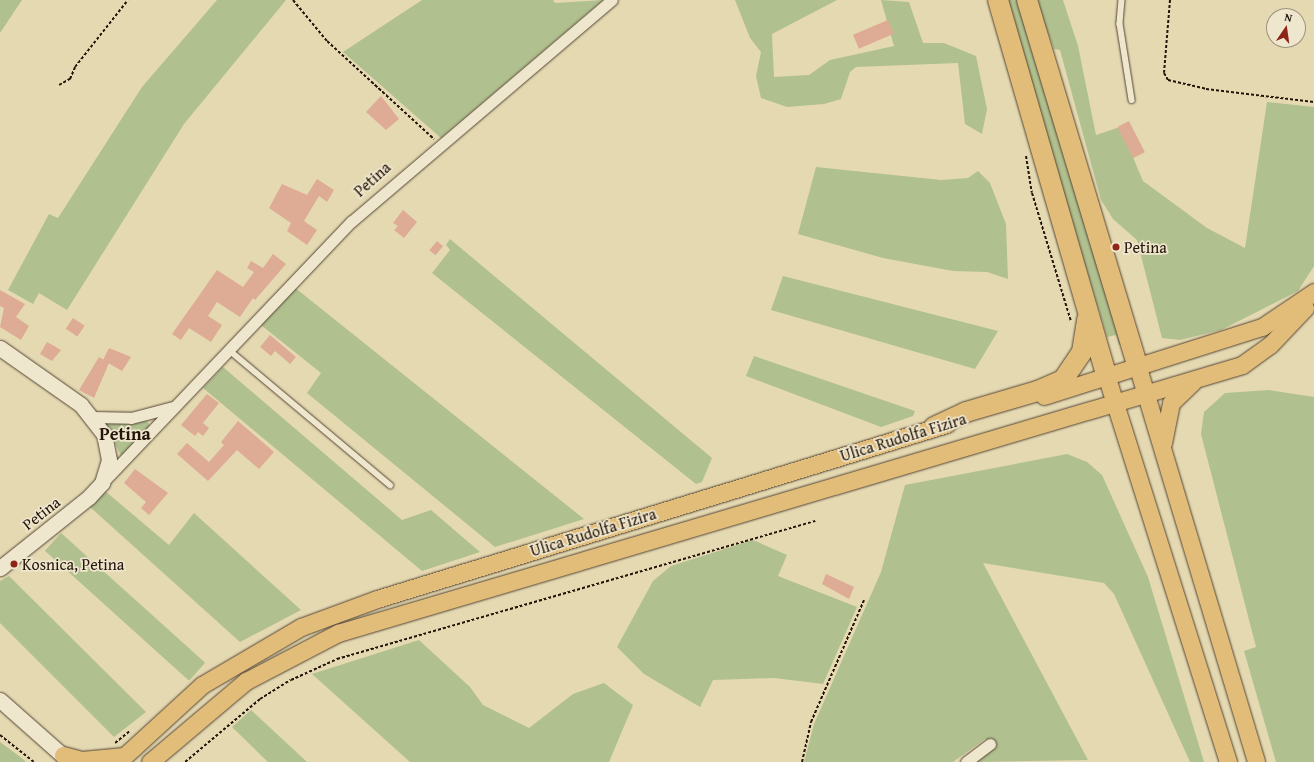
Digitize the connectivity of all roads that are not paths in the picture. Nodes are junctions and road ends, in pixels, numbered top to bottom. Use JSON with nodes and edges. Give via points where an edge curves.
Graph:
{"nodes":[{"id":1,"x":612,"y":0,"type":"edge"},
{"id":2,"x":998,"y":0,"type":"edge"},
{"id":3,"x":1027,"y":0,"type":"edge"},
{"id":4,"x":1122,"y":0,"type":"edge"},
{"id":5,"x":1132,"y":100,"type":"dead end"},
{"id":6,"x":1314,"y":292,"type":"edge"},
{"id":7,"x":1314,"y":297,"type":"edge"},
{"id":8,"x":1088,"y":309,"type":"junction"},
{"id":9,"x":0,"y":348,"type":"edge"},
{"id":10,"x":228,"y":349,"type":"junction"},
{"id":11,"x":1138,"y":368,"type":"junction"},
{"id":12,"x":1202,"y":376,"type":"junction"},
{"id":13,"x":1107,"y":378,"type":"junction"},
{"id":14,"x":1146,"y":393,"type":"junction"},
{"id":15,"x":1115,"y":402,"type":"junction"},
{"id":16,"x":176,"y":406,"type":"junction"},
{"id":17,"x":92,"y":416,"type":"junction"},
{"id":18,"x":934,"y":427,"type":"junction"},
{"id":19,"x":1162,"y":447,"type":"junction"},
{"id":20,"x":102,"y":483,"type":"junction"},
{"id":21,"x":390,"y":485,"type":"dead end"},
{"id":22,"x":0,"y":568,"type":"edge"},
{"id":23,"x":0,"y":700,"type":"edge"},
{"id":24,"x":990,"y":744,"type":"dead end"},
{"id":25,"x":121,"y":759,"type":"edge"},
{"id":26,"x":64,"y":760,"type":"edge"},
{"id":27,"x":150,"y":762,"type":"edge"},
{"id":28,"x":966,"y":762,"type":"edge"},
{"id":29,"x":1228,"y":762,"type":"edge"},
{"id":30,"x":1256,"y":762,"type":"edge"}],
"edges":[{"from":1,"to":10,"type":"street","name":"Petina","via":[[352,221]]},
{"from":2,"to":8,"type":"highway"},
{"from":3,"to":11,"type":"highway"},
{"from":4,"to":5,"type":"lane","via":[[1120,24]]},
{"from":6,"to":11,"type":"main road","name":"Ulica Rudolfa Fizira","via":[[1262,327]]},
{"from":7,"to":12,"type":"main road","name":"Ulica Rudolfa Fizira","via":[[1255,358]]},
{"from":8,"to":13,"type":"highway"},
{"from":8,"to":18,"type":"highway","via":[[1082,352],[1063,380],[1038,392],[966,412]]},
{"from":9,"to":17,"type":"street","name":"Petina","via":[[71,396]]},
{"from":10,"to":16,"type":"street","name":"Petina"},
{"from":10,"to":21,"type":"lane"},
{"from":11,"to":13,"type":"main road","name":"Ulica Rudolfa Fizira"},
{"from":11,"to":14,"type":"main road"},
{"from":12,"to":14,"type":"main road","name":"Ulica Rudolfa Fizira"},
{"from":12,"to":19,"type":"main road","via":[[1171,403]]},
{"from":13,"to":15,"type":"main road"},
{"from":13,"to":18,"type":"main road","name":"Ulica Rudolfa Fizira"},
{"from":14,"to":15,"type":"main road","name":"Ulica Rudolfa Fizira"},
{"from":14,"to":19,"type":"main road"},
{"from":15,"to":27,"type":"main road","name":"Ulica Rudolfa Fizira","via":[[941,457],[756,507],[338,633],[246,681]]},
{"from":15,"to":29,"type":"main road"},
{"from":16,"to":17,"type":"street","via":[[131,418]]},
{"from":16,"to":20,"type":"street","name":"Petina"},
{"from":17,"to":20,"type":"street","name":"Petina","via":[[108,446],[109,466]]},
{"from":18,"to":25,"type":"main road","name":"Ulica Rudolfa Fizira","via":[[377,599],[301,627],[202,685]]},
{"from":19,"to":30,"type":"main road"},
{"from":20,"to":22,"type":"street","name":"Petina","via":[[72,512]]},
{"from":23,"to":26,"type":"street"},
{"from":24,"to":28,"type":"street"},
{"from":25,"to":26,"type":"main road"}]}
